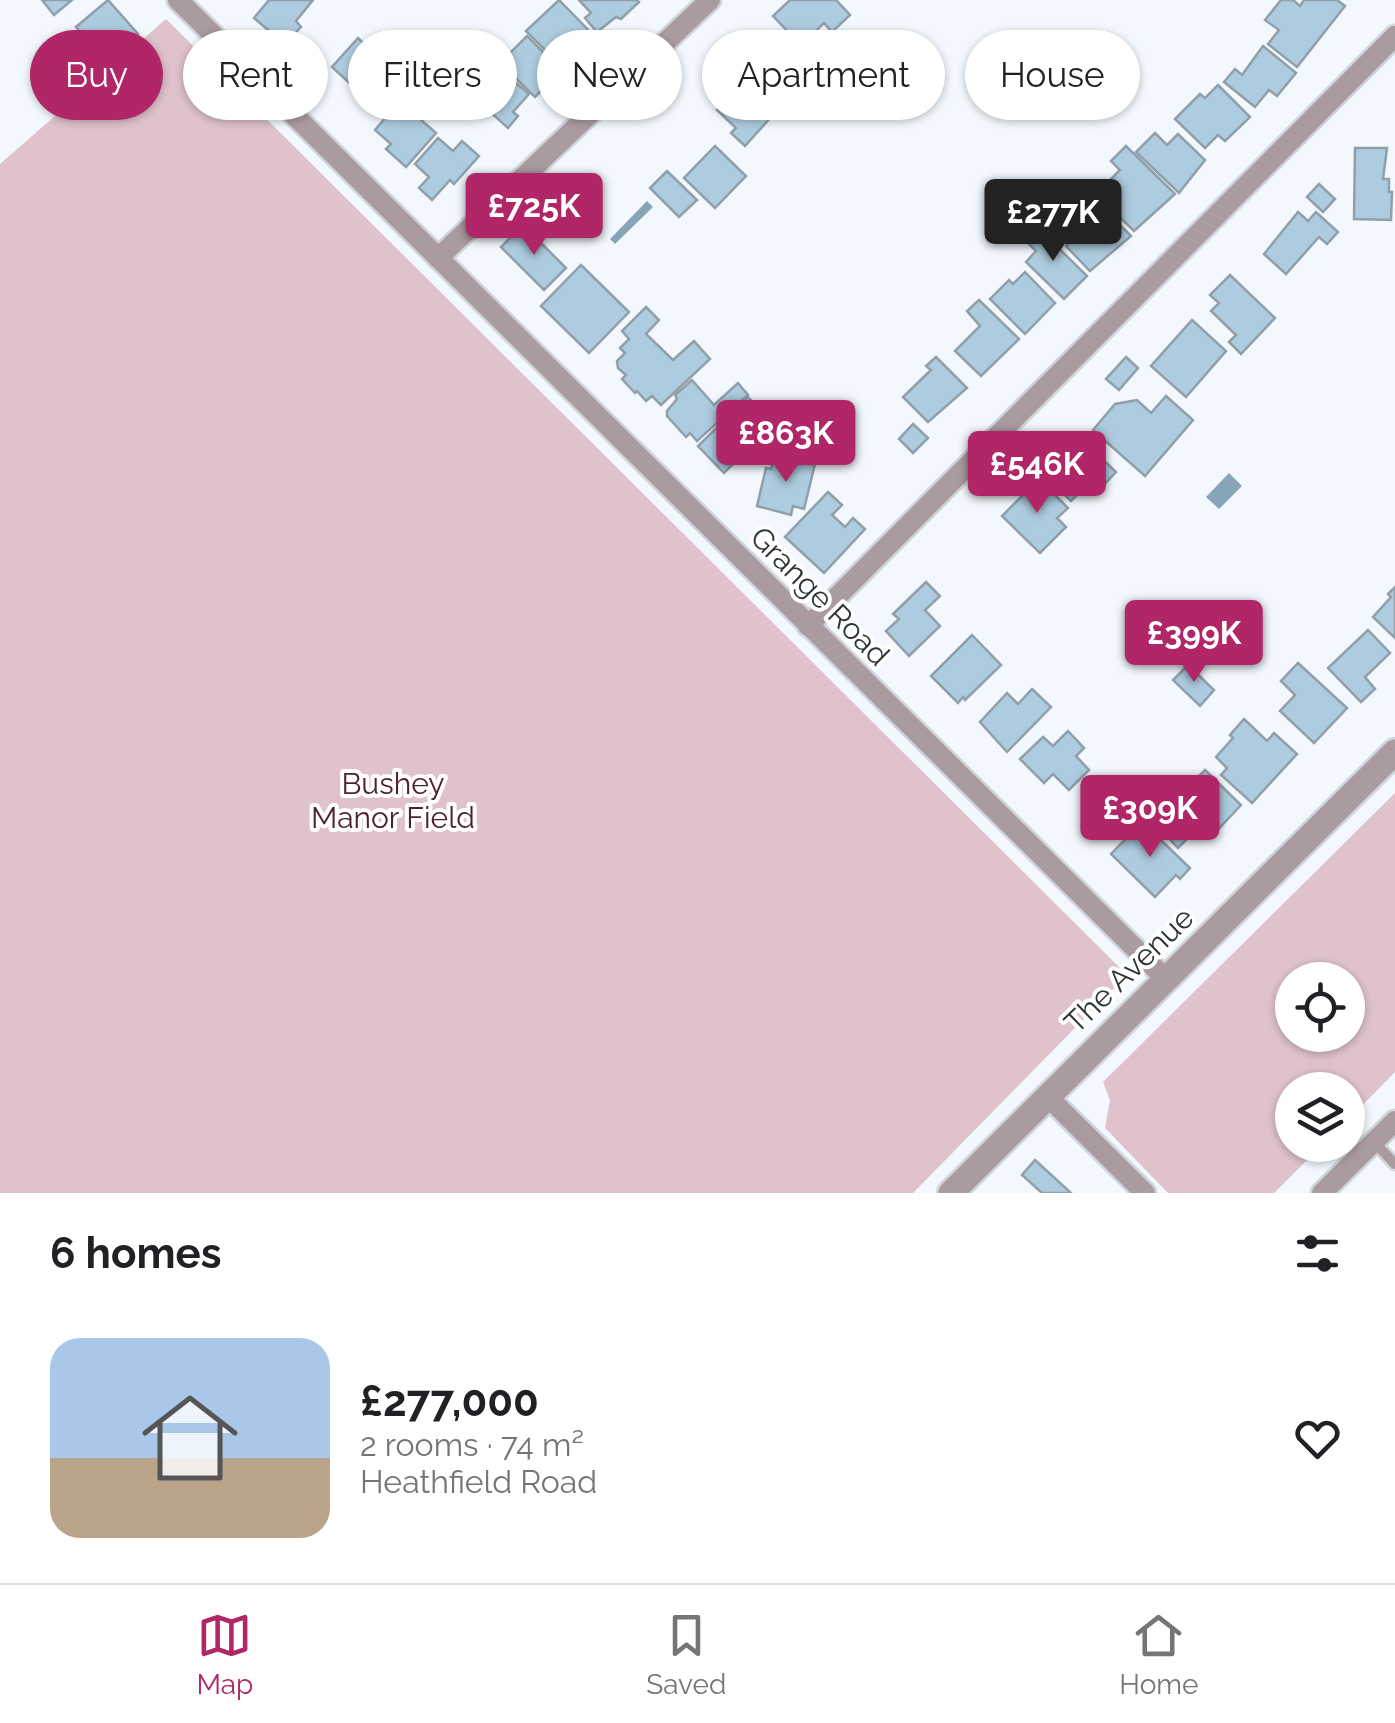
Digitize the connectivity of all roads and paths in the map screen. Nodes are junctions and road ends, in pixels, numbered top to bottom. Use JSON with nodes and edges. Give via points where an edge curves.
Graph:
{"nodes":[{"id":1,"x":178,"y":0,"type":"edge"},
{"id":2,"x":710,"y":0,"type":"edge"},
{"id":3,"x":1395,"y":36,"type":"edge"},
{"id":4,"x":438,"y":258,"type":"junction"},
{"id":5,"x":808,"y":626,"type":"junction"},
{"id":6,"x":1395,"y":752,"type":"edge"},
{"id":7,"x":1167,"y":980,"type":"junction"},
{"id":8,"x":1047,"y":1096,"type":"junction"},
{"id":9,"x":1395,"y":1121,"type":"edge"},
{"id":10,"x":1374,"y":1142,"type":"junction"},
{"id":11,"x":1395,"y":1164,"type":"edge"},
{"id":12,"x":951,"y":1193,"type":"edge"},
{"id":13,"x":1145,"y":1193,"type":"edge"},
{"id":14,"x":1322,"y":1193,"type":"edge"}],
"edges":[{"from":1,"to":4,"type":"street","name":"Grange Road"},
{"from":2,"to":4,"type":"street"},
{"from":3,"to":5,"type":"street"},
{"from":4,"to":5,"type":"street","name":"Grange Road"},
{"from":5,"to":7,"type":"street","name":"Grange Road"},
{"from":6,"to":7,"type":"street","name":"The Avenue"},
{"from":7,"to":8,"type":"street","name":"The Avenue"},
{"from":8,"to":12,"type":"street","name":"The Avenue"},
{"from":8,"to":13,"type":"street"},
{"from":9,"to":10,"type":"street"},
{"from":10,"to":11,"type":"lane"},
{"from":10,"to":14,"type":"street"}]}
